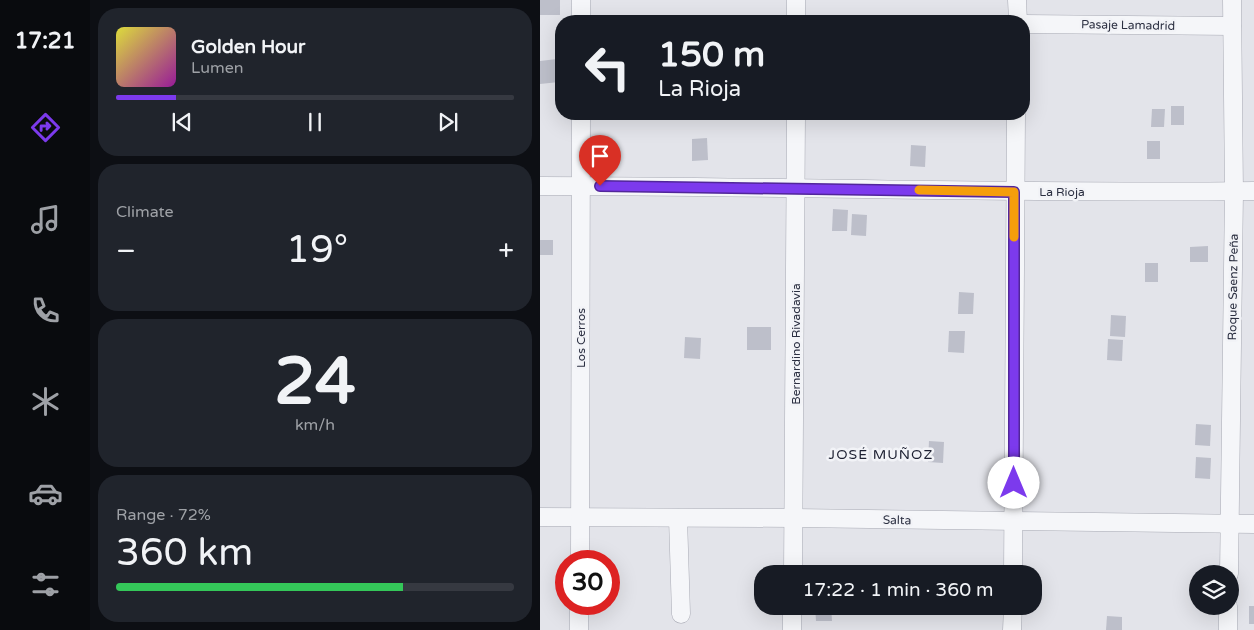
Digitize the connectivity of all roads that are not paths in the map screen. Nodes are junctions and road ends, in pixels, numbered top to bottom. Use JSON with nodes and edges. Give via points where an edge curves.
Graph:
{"nodes":[{"id":1,"x":581,"y":0,"type":"edge"},
{"id":2,"x":796,"y":0,"type":"edge"},
{"id":3,"x":1017,"y":0,"type":"edge"},
{"id":4,"x":1232,"y":0,"type":"edge"},
{"id":5,"x":581,"y":15,"type":"edge"},
{"id":6,"x":796,"y":15,"type":"edge"},
{"id":7,"x":1018,"y":15,"type":"edge"},
{"id":8,"x":1030,"y":24,"type":"edge"},
{"id":9,"x":1232,"y":26,"type":"junction"},
{"id":10,"x":581,"y":120,"type":"edge"},
{"id":11,"x":796,"y":120,"type":"edge"},
{"id":12,"x":1016,"y":120,"type":"edge"},
{"id":13,"x":540,"y":186,"type":"edge"},
{"id":14,"x":581,"y":186,"type":"junction"},
{"id":15,"x":797,"y":187,"type":"junction"},
{"id":16,"x":1254,"y":191,"type":"edge"},
{"id":17,"x":1014,"y":192,"type":"junction"},
{"id":18,"x":1234,"y":192,"type":"junction"},
{"id":19,"x":540,"y":517,"type":"edge"},
{"id":20,"x":581,"y":518,"type":"junction"},
{"id":21,"x":678,"y":518,"type":"junction"},
{"id":22,"x":794,"y":518,"type":"junction"},
{"id":23,"x":1015,"y":522,"type":"junction"},
{"id":24,"x":1230,"y":524,"type":"junction"},
{"id":25,"x":1254,"y":524,"type":"edge"},
{"id":26,"x":580,"y":550,"type":"edge"},
{"id":27,"x":793,"y":565,"type":"edge"},
{"id":28,"x":1014,"y":565,"type":"edge"},
{"id":29,"x":1229,"y":565,"type":"edge"},
{"id":30,"x":680,"y":614,"type":"dead end"},
{"id":31,"x":579,"y":615,"type":"edge"},
{"id":32,"x":792,"y":615,"type":"edge"},
{"id":33,"x":1013,"y":615,"type":"edge"},
{"id":34,"x":1228,"y":615,"type":"edge"},
{"id":35,"x":579,"y":630,"type":"edge"},
{"id":36,"x":792,"y":630,"type":"edge"},
{"id":37,"x":1012,"y":630,"type":"edge"},
{"id":38,"x":1228,"y":630,"type":"edge"}],
"edges":[{"from":1,"to":5,"type":"street"},
{"from":2,"to":6,"type":"street"},
{"from":3,"to":7,"type":"street"},
{"from":4,"to":9,"type":"street","name":"Roque Saenz Peña"},
{"from":8,"to":9,"type":"street","name":"Pasaje Lamadrid"},
{"from":9,"to":18,"type":"street","name":"Roque Saenz Peña"},
{"from":10,"to":14,"type":"street","name":"Los Cerros"},
{"from":11,"to":15,"type":"street","name":"Bernardino Rivadavia"},
{"from":12,"to":17,"type":"street"},
{"from":13,"to":14,"type":"street","name":"La Rioja"},
{"from":14,"to":15,"type":"street","name":"La Rioja"},
{"from":14,"to":20,"type":"street","name":"Los Cerros"},
{"from":15,"to":17,"type":"street","name":"La Rioja"},
{"from":15,"to":22,"type":"street","name":"Bernardino Rivadavia"},
{"from":16,"to":18,"type":"street","name":"La Rioja"},
{"from":17,"to":18,"type":"street","name":"La Rioja"},
{"from":17,"to":23,"type":"street"},
{"from":18,"to":24,"type":"street","name":"Roque Saenz Peña"},
{"from":19,"to":20,"type":"street","name":"Salta"},
{"from":20,"to":21,"type":"street","name":"Salta"},
{"from":20,"to":26,"type":"street","name":"Los Cerros"},
{"from":21,"to":22,"type":"street","name":"Salta"},
{"from":21,"to":30,"type":"street"},
{"from":22,"to":23,"type":"street","name":"Salta"},
{"from":22,"to":27,"type":"street","name":"Bernardino Rivadavia"},
{"from":23,"to":24,"type":"street","name":"Salta"},
{"from":23,"to":28,"type":"street"},
{"from":24,"to":25,"type":"street","name":"Salta"},
{"from":24,"to":29,"type":"street","name":"Roque Saenz Peña"},
{"from":31,"to":35,"type":"street"},
{"from":32,"to":36,"type":"street"},
{"from":33,"to":37,"type":"street"},
{"from":34,"to":38,"type":"street"}]}
